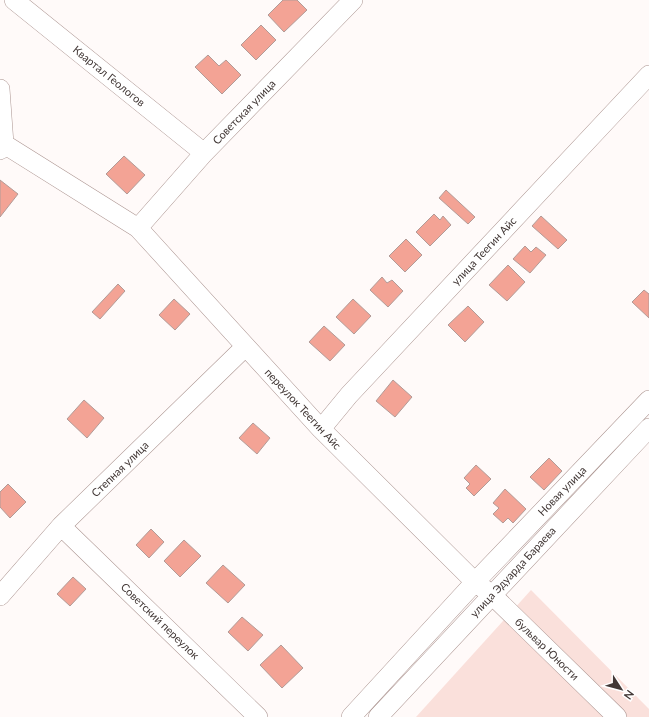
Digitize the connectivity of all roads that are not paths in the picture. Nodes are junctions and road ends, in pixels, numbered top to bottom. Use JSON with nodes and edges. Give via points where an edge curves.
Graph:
{"nodes":[{"id":1,"x":14,"y":0,"type":"edge"},
{"id":2,"x":353,"y":0,"type":"edge"},
{"id":3,"x":649,"y":75,"type":"edge"},
{"id":4,"x":0,"y":89,"type":"edge"},
{"id":5,"x":2,"y":147,"type":"edge"},
{"id":6,"x":204,"y":153,"type":"junction"},
{"id":7,"x":138,"y":228,"type":"junction"},
{"id":8,"x":245,"y":347,"type":"junction"},
{"id":9,"x":649,"y":400,"type":"edge"},
{"id":10,"x":649,"y":428,"type":"edge"},
{"id":11,"x":321,"y":429,"type":"junction"},
{"id":12,"x":61,"y":526,"type":"junction"},
{"id":13,"x":475,"y":582,"type":"junction"},
{"id":14,"x":0,"y":596,"type":"edge"},
{"id":15,"x":492,"y":596,"type":"junction"},
{"id":16,"x":258,"y":717,"type":"edge"},
{"id":17,"x":351,"y":717,"type":"edge"},
{"id":18,"x":378,"y":717,"type":"edge"},
{"id":19,"x":617,"y":717,"type":"edge"}],
"edges":[{"from":1,"to":6,"type":"street","name":"Квартал Геологов"},
{"from":2,"to":6,"type":"street","name":"Советская улица"},
{"from":3,"to":11,"type":"street","name":"улица Теегин Айс","via":[[349,395]]},
{"from":4,"to":5,"type":"street"},
{"from":5,"to":7,"type":"street"},
{"from":6,"to":7,"type":"street","name":"Советская улица"},
{"from":7,"to":8,"type":"street","name":"переулок Теегин Айс"},
{"from":8,"to":11,"type":"street","name":"переулок Теегин Айс"},
{"from":8,"to":12,"type":"street","name":"Степная улица"},
{"from":9,"to":13,"type":"street","name":"Новая улица"},
{"from":10,"to":15,"type":"street","name":"улица Эдуарда Бараева"},
{"from":11,"to":13,"type":"street","name":"переулок Теегин Айс"},
{"from":12,"to":14,"type":"street","name":"Степная улица"},
{"from":12,"to":16,"type":"street","name":"Советский переулок"},
{"from":13,"to":15,"type":"street","name":"бульвар Юности"},
{"from":13,"to":17,"type":"street","name":"улица Эдуарда Бараева"},
{"from":15,"to":18,"type":"street","name":"улица Эдуарда Бараева"},
{"from":15,"to":19,"type":"street","name":"бульвар Юности"}]}
